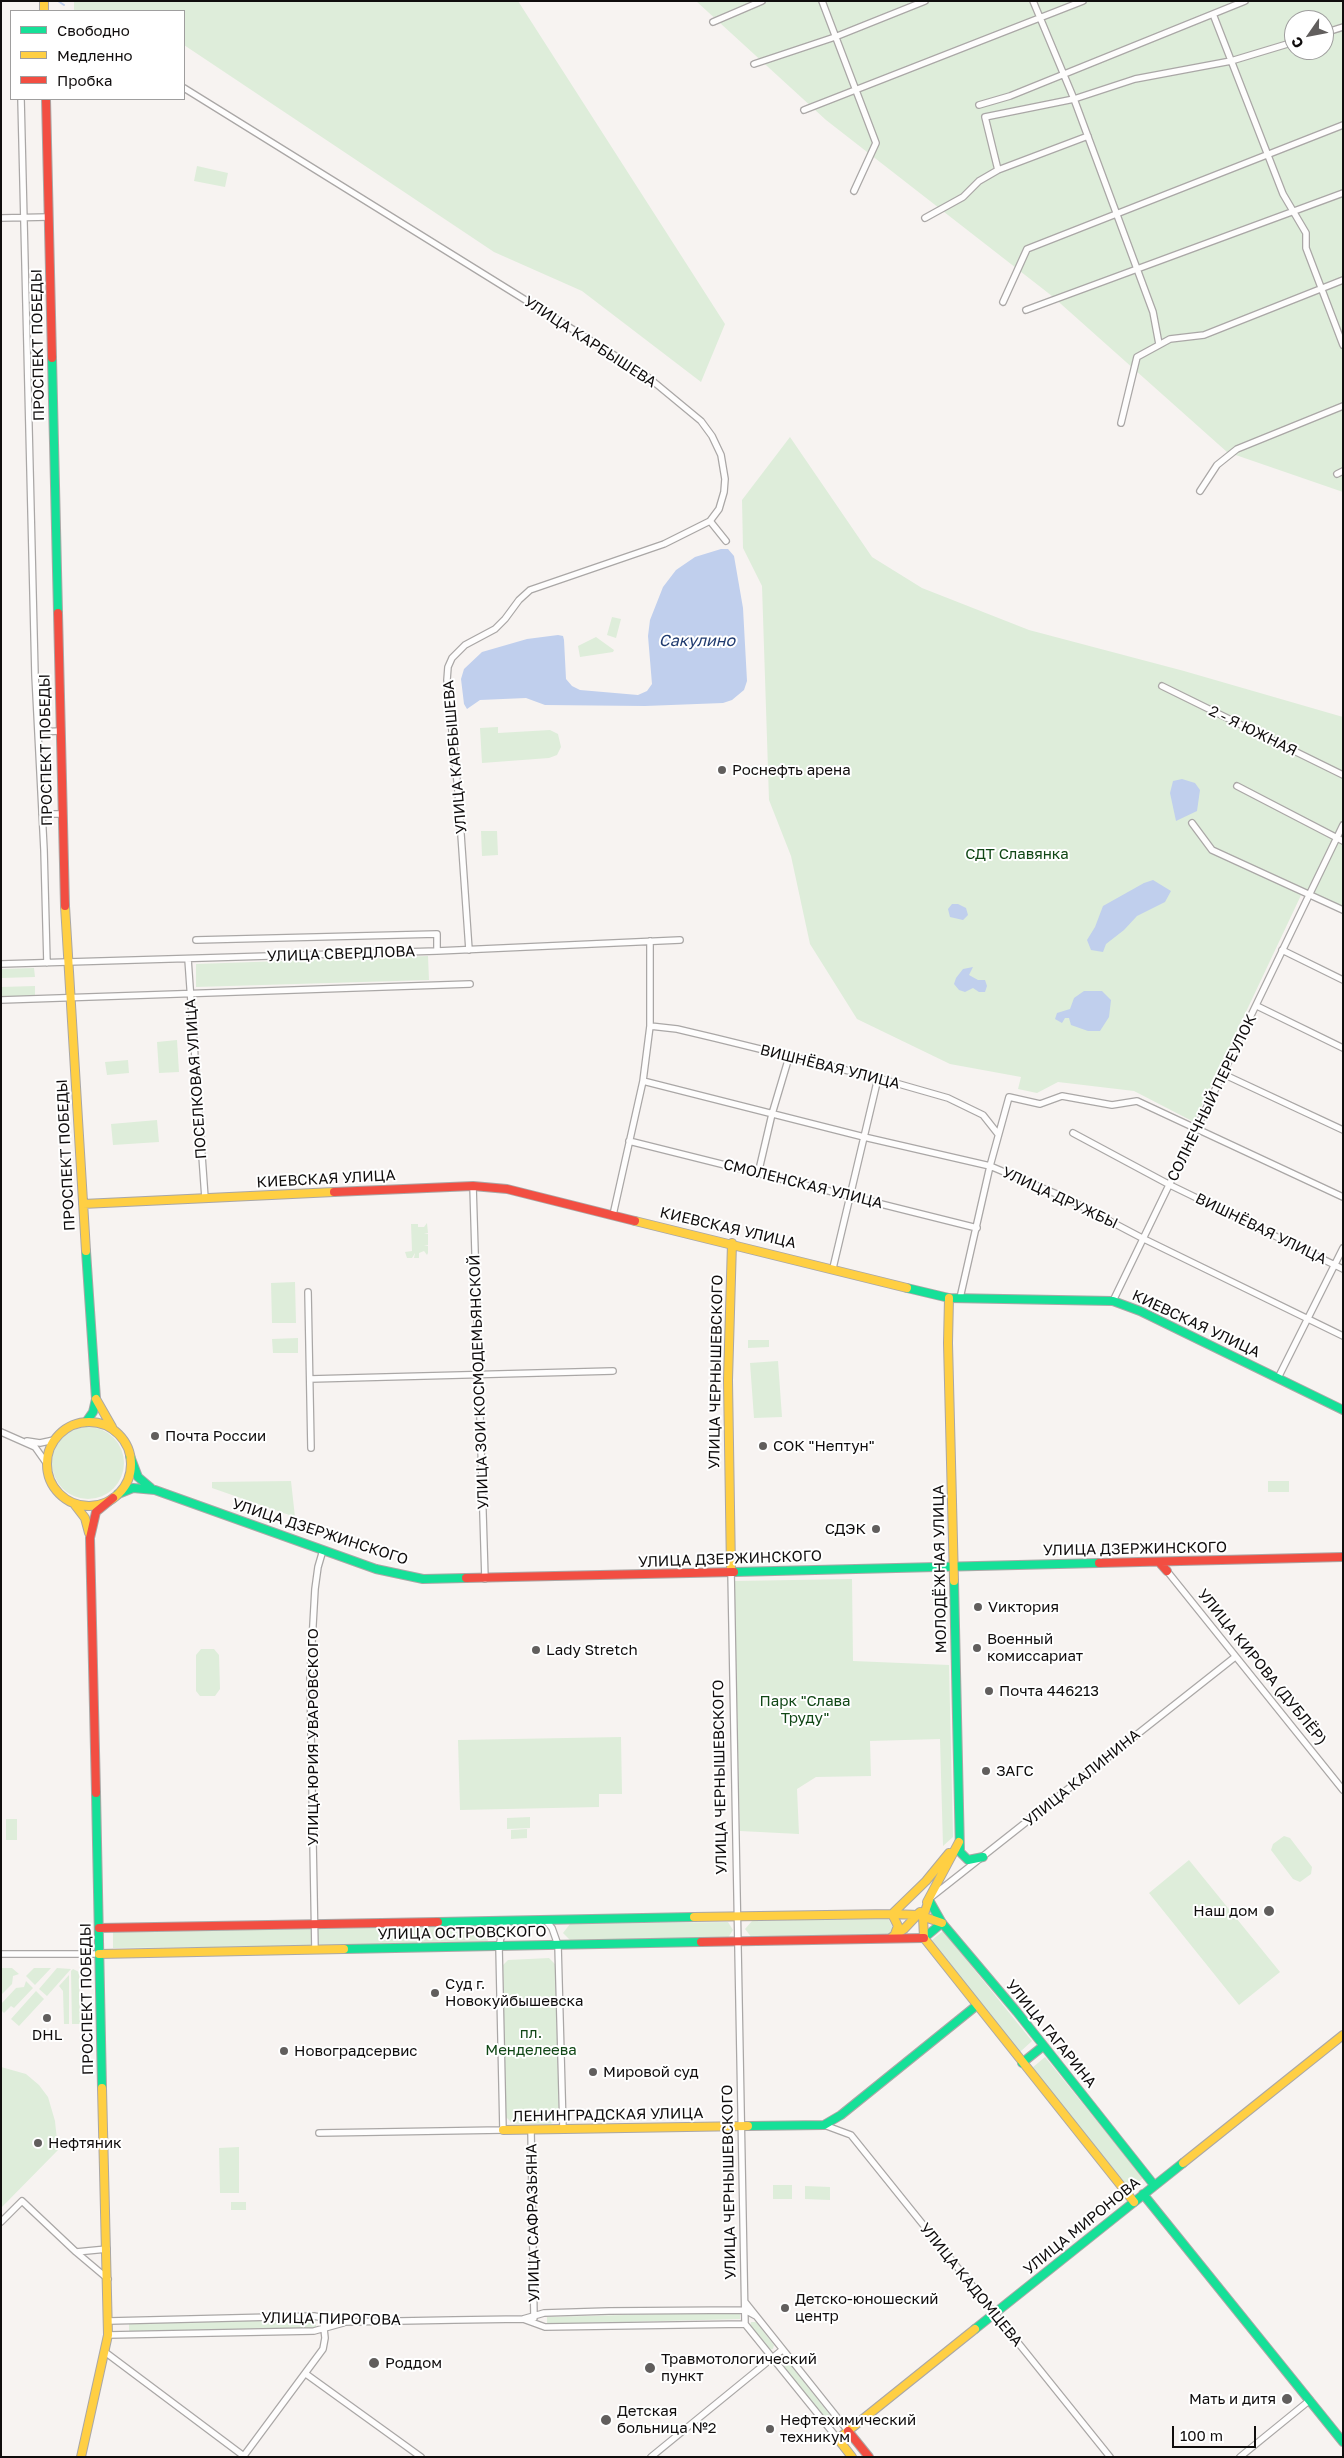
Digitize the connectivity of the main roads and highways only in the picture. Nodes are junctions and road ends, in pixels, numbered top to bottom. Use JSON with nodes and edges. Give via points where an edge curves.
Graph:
{"nodes":[{"id":1,"x":46,"y":100,"type":"edge"},
{"id":2,"x":83,"y":1204,"type":"junction"},
{"id":3,"x":732,"y":1243,"type":"junction"},
{"id":4,"x":949,"y":1298,"type":"junction"},
{"id":5,"x":96,"y":1399,"type":"junction"},
{"id":6,"x":1343,"y":1410,"type":"edge"},
{"id":7,"x":86,"y":1422,"type":"junction"},
{"id":8,"x":113,"y":1429,"type":"junction"},
{"id":9,"x":130,"y":1456,"type":"junction"},
{"id":10,"x":155,"y":1490,"type":"junction"},
{"id":11,"x":115,"y":1496,"type":"junction"},
{"id":12,"x":69,"y":1501,"type":"junction"},
{"id":13,"x":90,"y":1538,"type":"junction"},
{"id":14,"x":1343,"y":1557,"type":"edge"},
{"id":15,"x":1320,"y":1559,"type":"junction"},
{"id":16,"x":1159,"y":1562,"type":"junction"},
{"id":17,"x":1343,"y":1562,"type":"edge"},
{"id":18,"x":953,"y":1567,"type":"junction"},
{"id":19,"x":731,"y":1571,"type":"junction"},
{"id":20,"x":1167,"y":1571,"type":"road end"},
{"id":21,"x":960,"y":1840,"type":"junction"},
{"id":22,"x":983,"y":1857,"type":"road end"},
{"id":23,"x":928,"y":1900,"type":"junction"},
{"id":24,"x":892,"y":1914,"type":"junction"},
{"id":25,"x":920,"y":1916,"type":"junction"},
{"id":26,"x":942,"y":1923,"type":"junction"},
{"id":27,"x":98,"y":1928,"type":"junction"},
{"id":28,"x":891,"y":1938,"type":"junction"},
{"id":29,"x":924,"y":1938,"type":"junction"},
{"id":30,"x":99,"y":1954,"type":"junction"},
{"id":31,"x":976,"y":2006,"type":"junction"},
{"id":32,"x":1343,"y":2035,"type":"edge"},
{"id":33,"x":1042,"y":2046,"type":"junction"},
{"id":34,"x":1022,"y":2063,"type":"junction"},
{"id":35,"x":504,"y":2130,"type":"road end"},
{"id":36,"x":1154,"y":2185,"type":"junction"},
{"id":37,"x":1143,"y":2194,"type":"junction"},
{"id":38,"x":1134,"y":2202,"type":"junction"},
{"id":39,"x":848,"y":2431,"type":"junction"},
{"id":40,"x":1343,"y":2442,"type":"edge"},
{"id":41,"x":81,"y":2457,"type":"edge"},
{"id":42,"x":852,"y":2457,"type":"edge"},
{"id":43,"x":869,"y":2457,"type":"edge"}],
"edges":[{"from":1,"to":2,"type":"main road","name":"ПРОСПЕКТ ПОБЕДЫ","via":[[62,814],[67,963]]},
{"from":2,"to":3,"type":"main road","name":"КИЕВСКАЯ УЛИЦА","via":[[473,1186],[507,1189]]},
{"from":2,"to":5,"type":"main road","name":"ПРОСПЕКТ ПОБЕДЫ"},
{"from":3,"to":4,"type":"main road","name":"КИЕВСКАЯ УЛИЦА"},
{"from":3,"to":19,"type":"main road","name":"УЛИЦА ЧЕРНЫШЕВСКОГО","via":[[728,1380]]},
{"from":4,"to":6,"type":"main road","name":"КИЕВСКАЯ УЛИЦА","via":[[1113,1301],[1140,1311]]},
{"from":4,"to":18,"type":"main road","name":"МОЛОДЁЖНАЯ УЛИЦА"},
{"from":5,"to":7,"type":"main road","name":"ПРОСПЕКТ ПОБЕДЫ"},
{"from":5,"to":8,"type":"main road","name":"ПРОСПЕКТ ПОБЕДЫ"},
{"from":7,"to":8,"type":"main road"},
{"from":7,"to":12,"type":"main road","via":[[66,1428],[54,1440],[49,1451],[47,1464],[52,1481]]},
{"from":8,"to":9,"type":"main road","via":[[125,1442]]},
{"from":9,"to":10,"type":"main road","name":"УЛИЦА ДЗЕРЖИНСКОГО","via":[[138,1477]]},
{"from":9,"to":11,"type":"main road","via":[[128,1481]]},
{"from":10,"to":11,"type":"main road","name":"УЛИЦА ДЗЕРЖИНСКОГО","via":[[132,1488]]},
{"from":10,"to":19,"type":"main road","name":"УЛИЦА ДЗЕРЖИНСКОГО","via":[[376,1569],[423,1579]]},
{"from":11,"to":12,"type":"main road","via":[[88,1507]]},
{"from":11,"to":13,"type":"main road","name":"ПРОСПЕКТ ПОБЕДЫ","via":[[96,1512]]},
{"from":12,"to":13,"type":"main road","name":"ПРОСПЕКТ ПОБЕДЫ","via":[[85,1518]]},
{"from":13,"to":27,"type":"main road","name":"ПРОСПЕКТ ПОБЕДЫ"},
{"from":14,"to":15,"type":"main road"},
{"from":15,"to":16,"type":"main road","name":"УЛИЦА ДЗЕРЖИНСКОГО"},
{"from":15,"to":17,"type":"main road"},
{"from":16,"to":18,"type":"main road","name":"УЛИЦА ДЗЕРЖИНСКОГО"},
{"from":16,"to":20,"type":"main road","name":"УЛИЦА КИРОВА (ДУБЛЁР)"},
{"from":18,"to":19,"type":"main road","name":"УЛИЦА ДЗЕРЖИНСКОГО"},
{"from":18,"to":21,"type":"main road","name":"МОЛОДЁЖНАЯ УЛИЦА"},
{"from":21,"to":22,"type":"main road","via":[[963,1857],[974,1860]]},
{"from":21,"to":23,"type":"main road"},
{"from":21,"to":24,"type":"main road","via":[[926,1881]]},
{"from":23,"to":25,"type":"main road"},
{"from":23,"to":26,"type":"main road","name":"УЛИЦА ГАГАРИНА"},
{"from":24,"to":25,"type":"main road","name":"УЛИЦА ОСТРОВСКОГО"},
{"from":24,"to":27,"type":"main road","name":"УЛИЦА ОСТРОВСКОГО"},
{"from":24,"to":28,"type":"main road","via":[[898,1930]]},
{"from":25,"to":26,"type":"main road","name":"УЛИЦА ОСТРОВСКОГО"},
{"from":25,"to":28,"type":"main road"},
{"from":25,"to":29,"type":"main road"},
{"from":26,"to":29,"type":"main road"},
{"from":26,"to":33,"type":"main road","name":"УЛИЦА ГАГАРИНА"},
{"from":27,"to":30,"type":"main road","name":"ПРОСПЕКТ ПОБЕДЫ"},
{"from":28,"to":29,"type":"main road","name":"УЛИЦА ОСТРОВСКОГО"},
{"from":28,"to":30,"type":"main road","name":"УЛИЦА ОСТРОВСКОГО"},
{"from":29,"to":31,"type":"main road"},
{"from":30,"to":41,"type":"main road","name":"ПРОСПЕКТ ПОБЕДЫ","via":[[109,2321]]},
{"from":31,"to":34,"type":"main road"},
{"from":31,"to":35,"type":"main road","name":"ЛЕНИНГРАДСКАЯ УЛИЦА","via":[[841,2115],[824,2125]]},
{"from":32,"to":36,"type":"main road","name":"УЛИЦА МИРОНОВА"},
{"from":33,"to":34,"type":"main road"},
{"from":33,"to":36,"type":"main road","name":"УЛИЦА ГАГАРИНА"},
{"from":34,"to":38,"type":"main road"},
{"from":36,"to":37,"type":"main road","name":"УЛИЦА МИРОНОВА"},
{"from":37,"to":38,"type":"main road","name":"УЛИЦА МИРОНОВА"},
{"from":37,"to":40,"type":"main road"},
{"from":38,"to":39,"type":"main road","name":"УЛИЦА МИРОНОВА"},
{"from":39,"to":42,"type":"main road","name":"УЛИЦА МИРОНОВА","via":[[838,2439]]},
{"from":39,"to":43,"type":"main road"}]}
